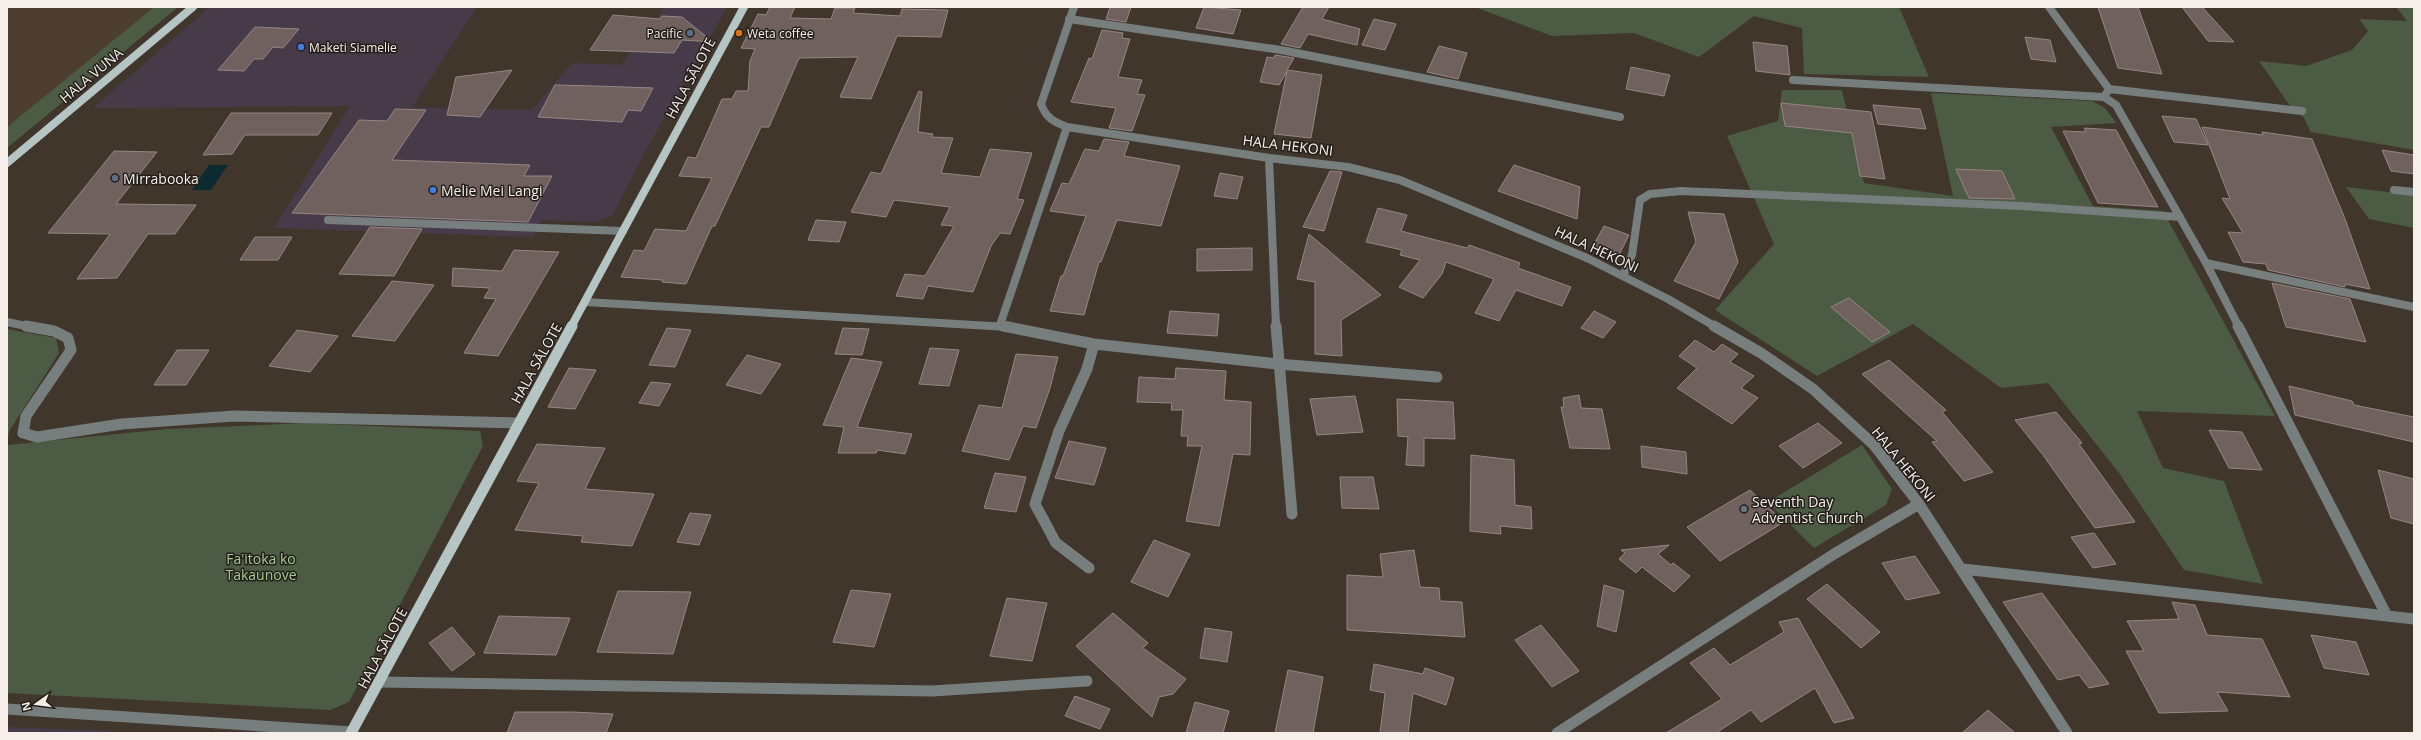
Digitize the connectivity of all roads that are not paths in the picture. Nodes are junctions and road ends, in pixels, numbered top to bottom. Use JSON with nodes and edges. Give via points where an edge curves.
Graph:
{"nodes":[{"id":1,"x":193,"y":7,"type":"edge"},
{"id":2,"x":744,"y":7,"type":"edge"},
{"id":3,"x":1074,"y":7,"type":"edge"},
{"id":4,"x":2049,"y":7,"type":"edge"},
{"id":5,"x":1070,"y":19,"type":"junction"},
{"id":6,"x":1793,"y":80,"type":"dead end"},
{"id":7,"x":2107,"y":93,"type":"junction"},
{"id":8,"x":2302,"y":110,"type":"dead end"},
{"id":9,"x":1620,"y":117,"type":"dead end"},
{"id":10,"x":1067,"y":127,"type":"junction"},
{"id":11,"x":1269,"y":158,"type":"junction"},
{"id":12,"x":7,"y":163,"type":"edge"},
{"id":13,"x":2394,"y":190,"type":"dead end"},
{"id":14,"x":2414,"y":192,"type":"edge"},
{"id":15,"x":2180,"y":217,"type":"junction"},
{"id":16,"x":328,"y":220,"type":"dead end"},
{"id":17,"x":623,"y":231,"type":"junction"},
{"id":18,"x":2206,"y":263,"type":"junction"},
{"id":19,"x":1623,"y":276,"type":"junction"},
{"id":20,"x":586,"y":302,"type":"junction"},
{"id":21,"x":2414,"y":307,"type":"edge"},
{"id":22,"x":7,"y":322,"type":"edge"},
{"id":23,"x":1000,"y":325,"type":"junction"},
{"id":24,"x":1094,"y":344,"type":"junction"},
{"id":25,"x":1278,"y":364,"type":"junction"},
{"id":26,"x":1437,"y":377,"type":"dead end"},
{"id":27,"x":518,"y":423,"type":"junction"},
{"id":28,"x":1919,"y":504,"type":"junction"},
{"id":29,"x":1292,"y":514,"type":"dead end"},
{"id":30,"x":1089,"y":568,"type":"dead end"},
{"id":31,"x":1963,"y":569,"type":"junction"},
{"id":32,"x":2386,"y":614,"type":"junction"},
{"id":33,"x":2414,"y":619,"type":"edge"},
{"id":34,"x":1087,"y":681,"type":"dead end"},
{"id":35,"x":380,"y":682,"type":"junction"},
{"id":36,"x":7,"y":709,"type":"edge"},
{"id":37,"x":351,"y":733,"type":"edge"},
{"id":38,"x":1558,"y":733,"type":"edge"},
{"id":39,"x":2067,"y":733,"type":"edge"}],
"edges":[{"from":1,"to":12,"type":"main road","name":"HALA VUNA"},
{"from":2,"to":17,"type":"main road","name":"HALA SĀLOTE"},
{"from":3,"to":5,"type":"street","name":"HALA HEKONI"},
{"from":4,"to":7,"type":"street"},
{"from":5,"to":9,"type":"street","via":[[1254,45],[1536,103]]},
{"from":5,"to":10,"type":"street","name":"HALA HEKONI","via":[[1041,104],[1044,115]]},
{"from":6,"to":7,"type":"street"},
{"from":7,"to":8,"type":"street"},
{"from":7,"to":15,"type":"street","via":[[2116,104]]},
{"from":10,"to":11,"type":"street","name":"HALA HEKONI"},
{"from":10,"to":23,"type":"street"},
{"from":11,"to":19,"type":"street","name":"HALA HEKONI","via":[[1348,167],[1400,180],[1461,204]]},
{"from":11,"to":25,"type":"street"},
{"from":13,"to":14,"type":"street"},
{"from":15,"to":18,"type":"street"},
{"from":15,"to":19,"type":"street","via":[[2022,206],[1681,191],[1650,194],[1640,200],[1632,255]]},
{"from":16,"to":17,"type":"street"},
{"from":17,"to":20,"type":"main road","name":"HALA SĀLOTE"},
{"from":18,"to":21,"type":"street"},
{"from":18,"to":32,"type":"street"},
{"from":19,"to":28,"type":"street","name":"HALA HEKONI","via":[[1761,353],[1813,389],[1874,445]]},
{"from":20,"to":23,"type":"street"},
{"from":20,"to":27,"type":"main road","name":"HALA SĀLOTE"},
{"from":22,"to":27,"type":"street","via":[[54,331],[68,338],[71,350],[26,416],[23,433],[37,437],[122,424],[234,416]]},
{"from":23,"to":24,"type":"street"},
{"from":24,"to":25,"type":"street"},
{"from":24,"to":30,"type":"street","via":[[1087,369],[1059,431],[1035,504],[1056,543]]},
{"from":25,"to":26,"type":"street"},
{"from":25,"to":29,"type":"street"},
{"from":27,"to":35,"type":"main road","name":"HALA SĀLOTE"},
{"from":28,"to":31,"type":"street","name":"HALA HEKONI"},
{"from":28,"to":38,"type":"street","via":[[1834,554]]},
{"from":31,"to":32,"type":"street"},
{"from":31,"to":39,"type":"street","name":"HALA HEKONI"},
{"from":32,"to":33,"type":"street"},
{"from":34,"to":35,"type":"street","via":[[932,691]]},
{"from":35,"to":37,"type":"main road","name":"HALA SĀLOTE"},
{"from":36,"to":37,"type":"street"}]}
